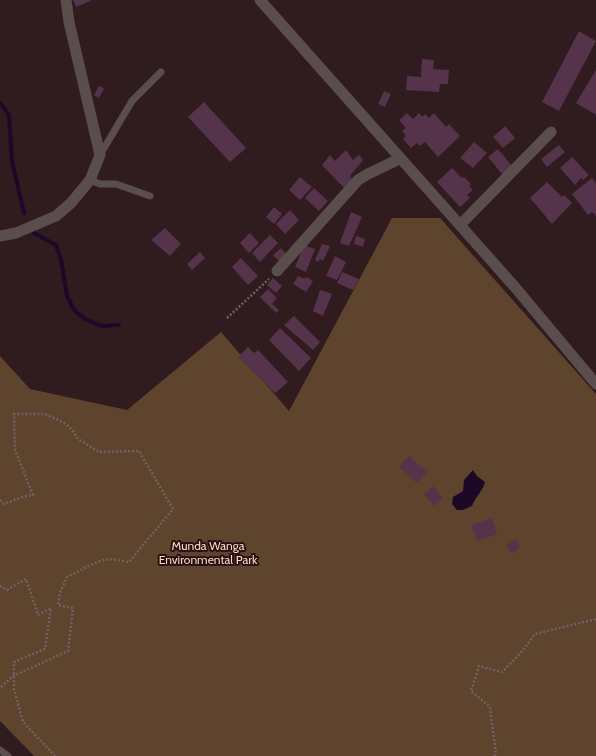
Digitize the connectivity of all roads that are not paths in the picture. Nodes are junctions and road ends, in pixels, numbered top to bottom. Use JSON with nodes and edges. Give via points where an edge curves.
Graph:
{"nodes":[{"id":1,"x":66,"y":0,"type":"edge"},
{"id":2,"x":260,"y":0,"type":"edge"},
{"id":3,"x":162,"y":72,"type":"dead end"},
{"id":4,"x":551,"y":132,"type":"dead end"},
{"id":5,"x":100,"y":155,"type":"junction"},
{"id":6,"x":400,"y":159,"type":"junction"},
{"id":7,"x":90,"y":180,"type":"junction"},
{"id":8,"x":150,"y":196,"type":"dead end"},
{"id":9,"x":460,"y":225,"type":"junction"},
{"id":10,"x":0,"y":236,"type":"edge"},
{"id":11,"x":277,"y":271,"type":"road end"},
{"id":12,"x":596,"y":384,"type":"edge"},
{"id":13,"x":0,"y":750,"type":"edge"},
{"id":14,"x":8,"y":756,"type":"edge"}],
"edges":[{"from":1,"to":5,"type":"street"},
{"from":2,"to":6,"type":"street"},
{"from":3,"to":5,"type":"lane","via":[[132,101]]},
{"from":4,"to":9,"type":"street"},
{"from":5,"to":7,"type":"street"},
{"from":6,"to":9,"type":"street"},
{"from":6,"to":11,"type":"street","via":[[358,180]]},
{"from":7,"to":8,"type":"lane","via":[[100,184],[116,184]]},
{"from":7,"to":10,"type":"street","via":[[56,216],[16,233]]},
{"from":9,"to":12,"type":"street"},
{"from":13,"to":14,"type":"lane"}]}
